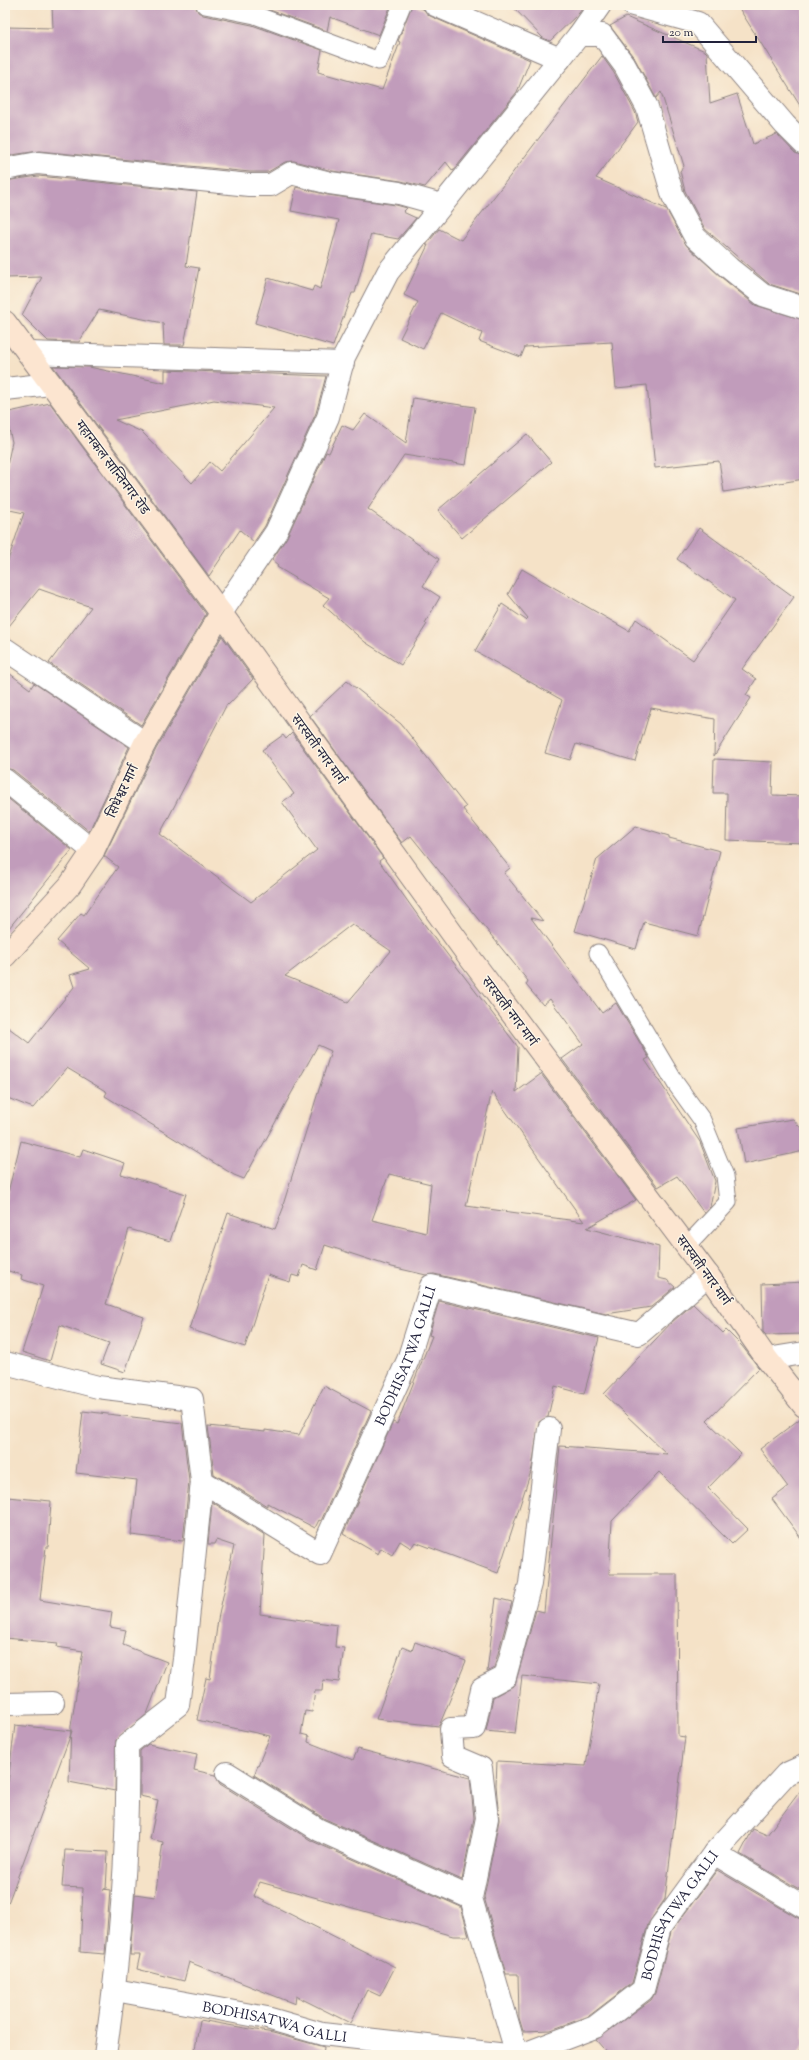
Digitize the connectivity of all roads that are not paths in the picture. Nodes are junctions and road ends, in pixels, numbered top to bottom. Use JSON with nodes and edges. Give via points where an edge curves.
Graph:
{"nodes":[{"id":1,"x":204,"y":5,"type":"edge"},
{"id":2,"x":402,"y":5,"type":"edge"},
{"id":3,"x":435,"y":5,"type":"edge"},
{"id":4,"x":600,"y":5,"type":"edge"},
{"id":5,"x":633,"y":5,"type":"edge"},
{"id":6,"x":579,"y":35,"type":"junction"},
{"id":7,"x":560,"y":58,"type":"junction"},
{"id":8,"x":804,"y":144,"type":"edge"},
{"id":9,"x":5,"y":169,"type":"edge"},
{"id":10,"x":442,"y":205,"type":"junction"},
{"id":11,"x":804,"y":308,"type":"edge"},
{"id":12,"x":5,"y":322,"type":"edge"},
{"id":13,"x":28,"y":353,"type":"junction"},
{"id":14,"x":343,"y":363,"type":"junction"},
{"id":15,"x":51,"y":384,"type":"junction"},
{"id":16,"x":5,"y":389,"type":"edge"},
{"id":17,"x":221,"y":613,"type":"junction"},
{"id":18,"x":5,"y":649,"type":"edge"},
{"id":19,"x":144,"y":743,"type":"junction"},
{"id":20,"x":5,"y":780,"type":"edge"},
{"id":21,"x":93,"y":851,"type":"junction"},
{"id":22,"x":7,"y":950,"type":"edge"},
{"id":23,"x":598,"y":953,"type":"dead end"},
{"id":24,"x":687,"y":1246,"type":"junction"},
{"id":25,"x":708,"y":1274,"type":"junction"},
{"id":26,"x":804,"y":1352,"type":"edge"},
{"id":27,"x":767,"y":1359,"type":"junction"},
{"id":28,"x":5,"y":1363,"type":"edge"},
{"id":29,"x":804,"y":1406,"type":"edge"},
{"id":30,"x":549,"y":1429,"type":"dead end"},
{"id":31,"x":202,"y":1481,"type":"junction"},
{"id":32,"x":53,"y":1703,"type":"dead end"},
{"id":33,"x":5,"y":1704,"type":"edge"},
{"id":34,"x":804,"y":1766,"type":"edge"},
{"id":35,"x":227,"y":1773,"type":"dead end"},
{"id":36,"x":714,"y":1853,"type":"junction"},
{"id":37,"x":471,"y":1898,"type":"junction"},
{"id":38,"x":804,"y":1907,"type":"edge"},
{"id":39,"x":115,"y":1990,"type":"junction"},
{"id":40,"x":105,"y":2055,"type":"edge"},
{"id":41,"x":507,"y":2055,"type":"edge"},
{"id":42,"x":517,"y":2055,"type":"edge"},
{"id":43,"x":521,"y":2055,"type":"edge"}],
"edges":[{"from":1,"to":2,"type":"lane","via":[[255,15],[379,61]]},
{"from":3,"to":7,"type":"street"},
{"from":4,"to":6,"type":"street"},
{"from":5,"to":8,"type":"street","via":[[698,23]]},
{"from":6,"to":7,"type":"street"},
{"from":6,"to":11,"type":"street","via":[[602,35],[625,66],[648,107],[673,196],[695,237],[763,295]]},
{"from":7,"to":10,"type":"street"},
{"from":9,"to":10,"type":"street","via":[[38,163],[249,186],[271,185],[291,173],[330,183],[399,193]]},
{"from":10,"to":14,"type":"street","via":[[388,272]]},
{"from":12,"to":13,"type":"main road","name":"महानकल सान्तिनगर रोड"},
{"from":13,"to":14,"type":"street"},
{"from":13,"to":15,"type":"main road","name":"महानकल सान्तिनगर रोड"},
{"from":14,"to":17,"type":"street","via":[[328,417],[276,532]]},
{"from":15,"to":16,"type":"street"},
{"from":15,"to":17,"type":"main road","name":"महानकल सान्तिनगर रोड"},
{"from":17,"to":19,"type":"main road","name":"सिधेश्वर मार्ग"},
{"from":17,"to":24,"type":"main road","name":"सरस्वती नगर मार्ग","via":[[467,954]]},
{"from":18,"to":19,"type":"street"},
{"from":19,"to":21,"type":"main road","name":"सिधेश्वर मार्ग"},
{"from":20,"to":21,"type":"street"},
{"from":21,"to":22,"type":"main road","name":"सिधेश्वर मार्ग","via":[[70,885]]},
{"from":23,"to":24,"type":"lane","via":[[676,1084],[702,1120],[725,1176],[728,1202]]},
{"from":24,"to":25,"type":"main road","name":"सरस्वती नगर मार्ग"},
{"from":25,"to":27,"type":"main road","name":"सरस्वती नगर मार्ग"},
{"from":25,"to":31,"type":"street","name":"BODHISATWA GALLI","via":[[638,1334],[431,1286],[408,1360],[320,1554]]},
{"from":26,"to":27,"type":"street"},
{"from":27,"to":29,"type":"main road","name":"सरस्वती नगर मार्ग"},
{"from":28,"to":31,"type":"street","via":[[98,1387],[192,1399]]},
{"from":30,"to":37,"type":"street","via":[[530,1584],[506,1676],[482,1689],[474,1728],[451,1729],[453,1756],[481,1768],[487,1818]]},
{"from":31,"to":39,"type":"street","via":[[178,1705],[127,1745],[128,1805]]},
{"from":32,"to":33,"type":"street"},
{"from":34,"to":36,"type":"street","name":"BODHISATWA GALLI","via":[[786,1774]]},
{"from":35,"to":37,"type":"street","via":[[319,1830]]},
{"from":36,"to":38,"type":"street"},
{"from":36,"to":43,"type":"street","name":"BODHISATWA GALLI","via":[[660,1927],[643,1990],[595,2027]]},
{"from":37,"to":42,"type":"street"},
{"from":39,"to":40,"type":"street"},
{"from":39,"to":41,"type":"street","name":"BODHISATWA GALLI","via":[[267,2018],[322,2034]]}]}
